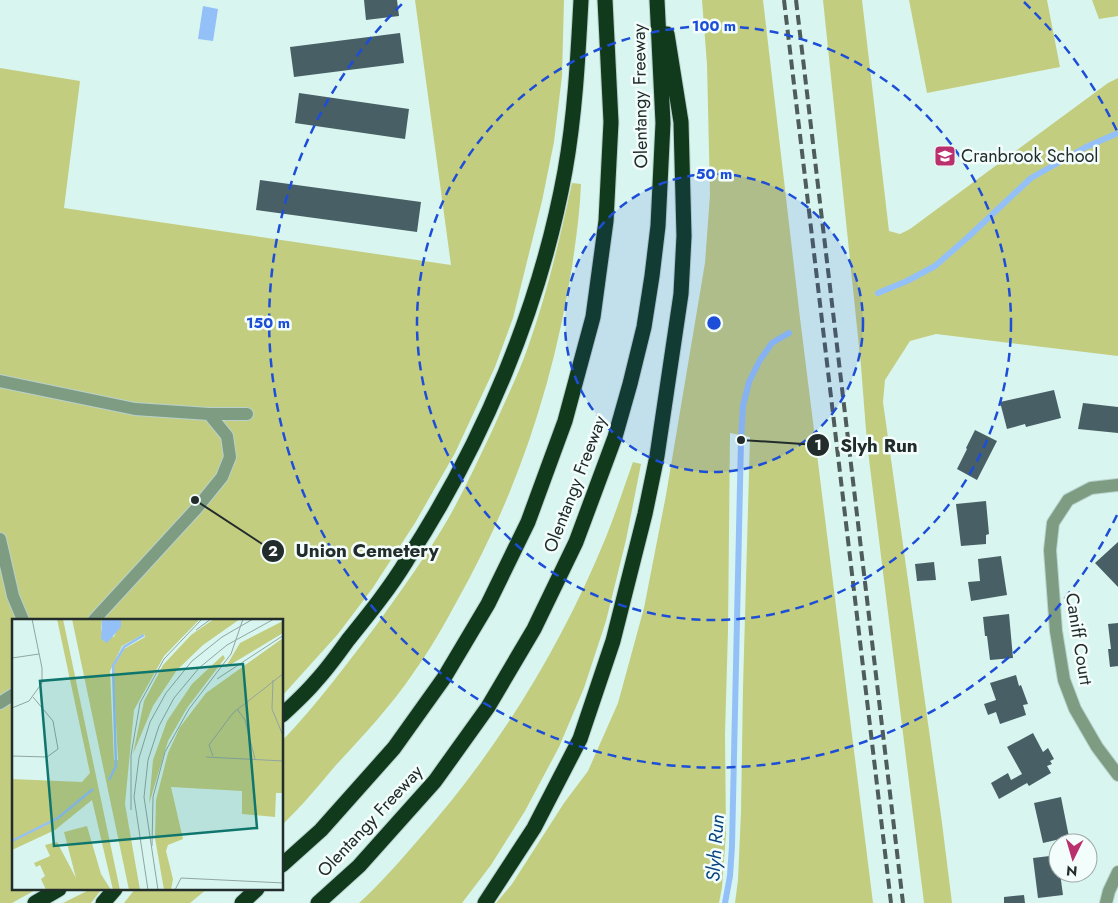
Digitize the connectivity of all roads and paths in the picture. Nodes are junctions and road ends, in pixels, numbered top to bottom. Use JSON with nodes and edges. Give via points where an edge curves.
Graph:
{"nodes":[{"id":1,"x":581,"y":0,"type":"edge"},
{"id":2,"x":605,"y":0,"type":"edge"},
{"id":3,"x":657,"y":0,"type":"edge"},
{"id":4,"x":662,"y":0,"type":"edge"},
{"id":5,"x":0,"y":381,"type":"edge"},
{"id":6,"x":209,"y":414,"type":"junction"},
{"id":7,"x":247,"y":414,"type":"dead end"},
{"id":8,"x":1118,"y":485,"type":"edge"},
{"id":9,"x":0,"y":539,"type":"edge"},
{"id":10,"x":23,"y":619,"type":"edge"},
{"id":11,"x":95,"y":619,"type":"edge"},
{"id":12,"x":12,"y":695,"type":"edge"},
{"id":13,"x":0,"y":704,"type":"edge"},
{"id":14,"x":284,"y":713,"type":"edge"},
{"id":15,"x":1118,"y":775,"type":"edge"},
{"id":16,"x":284,"y":864,"type":"edge"},
{"id":17,"x":1118,"y":872,"type":"edge"},
{"id":18,"x":57,"y":890,"type":"edge"},
{"id":19,"x":114,"y":890,"type":"edge"},
{"id":20,"x":256,"y":890,"type":"edge"},
{"id":21,"x":35,"y":903,"type":"edge"},
{"id":22,"x":103,"y":903,"type":"edge"},
{"id":23,"x":242,"y":903,"type":"edge"},
{"id":24,"x":318,"y":903,"type":"edge"},
{"id":25,"x":484,"y":903,"type":"edge"},
{"id":26,"x":1106,"y":903,"type":"edge"}],
"edges":[{"from":1,"to":14,"type":"highway","via":[[572,122],[559,198],[532,301],[500,387],[466,457],[406,562],[316,681]]},
{"from":2,"to":16,"type":"highway","name":"Olentangy Freeway","via":[[611,122],[606,221],[593,317],[565,421],[532,513],[488,604],[444,678],[394,748],[321,830]]},
{"from":3,"to":24,"type":"highway","name":"Olentangy Freeway","via":[[663,123],[658,226],[644,327],[615,437],[576,542],[534,629],[488,707],[435,781],[359,866]]},
{"from":4,"to":25,"type":"highway","via":[[681,122],[684,236],[681,294],[657,456],[613,641],[580,739],[534,828]]},
{"from":5,"to":6,"type":"street","via":[[136,409]]},
{"from":6,"to":7,"type":"street"},
{"from":6,"to":11,"type":"street","via":[[227,436],[230,457],[222,477]]},
{"from":8,"to":15,"type":"street","name":"Caniff Court","via":[[1090,488],[1068,500],[1053,523],[1050,550],[1056,631],[1064,680],[1075,709]]},
{"from":9,"to":10,"type":"street","via":[[13,596]]},
{"from":12,"to":13,"type":"street"},
{"from":17,"to":26,"type":"street"},
{"from":18,"to":21,"type":"highway"},
{"from":19,"to":22,"type":"highway"},
{"from":20,"to":23,"type":"highway"}]}
